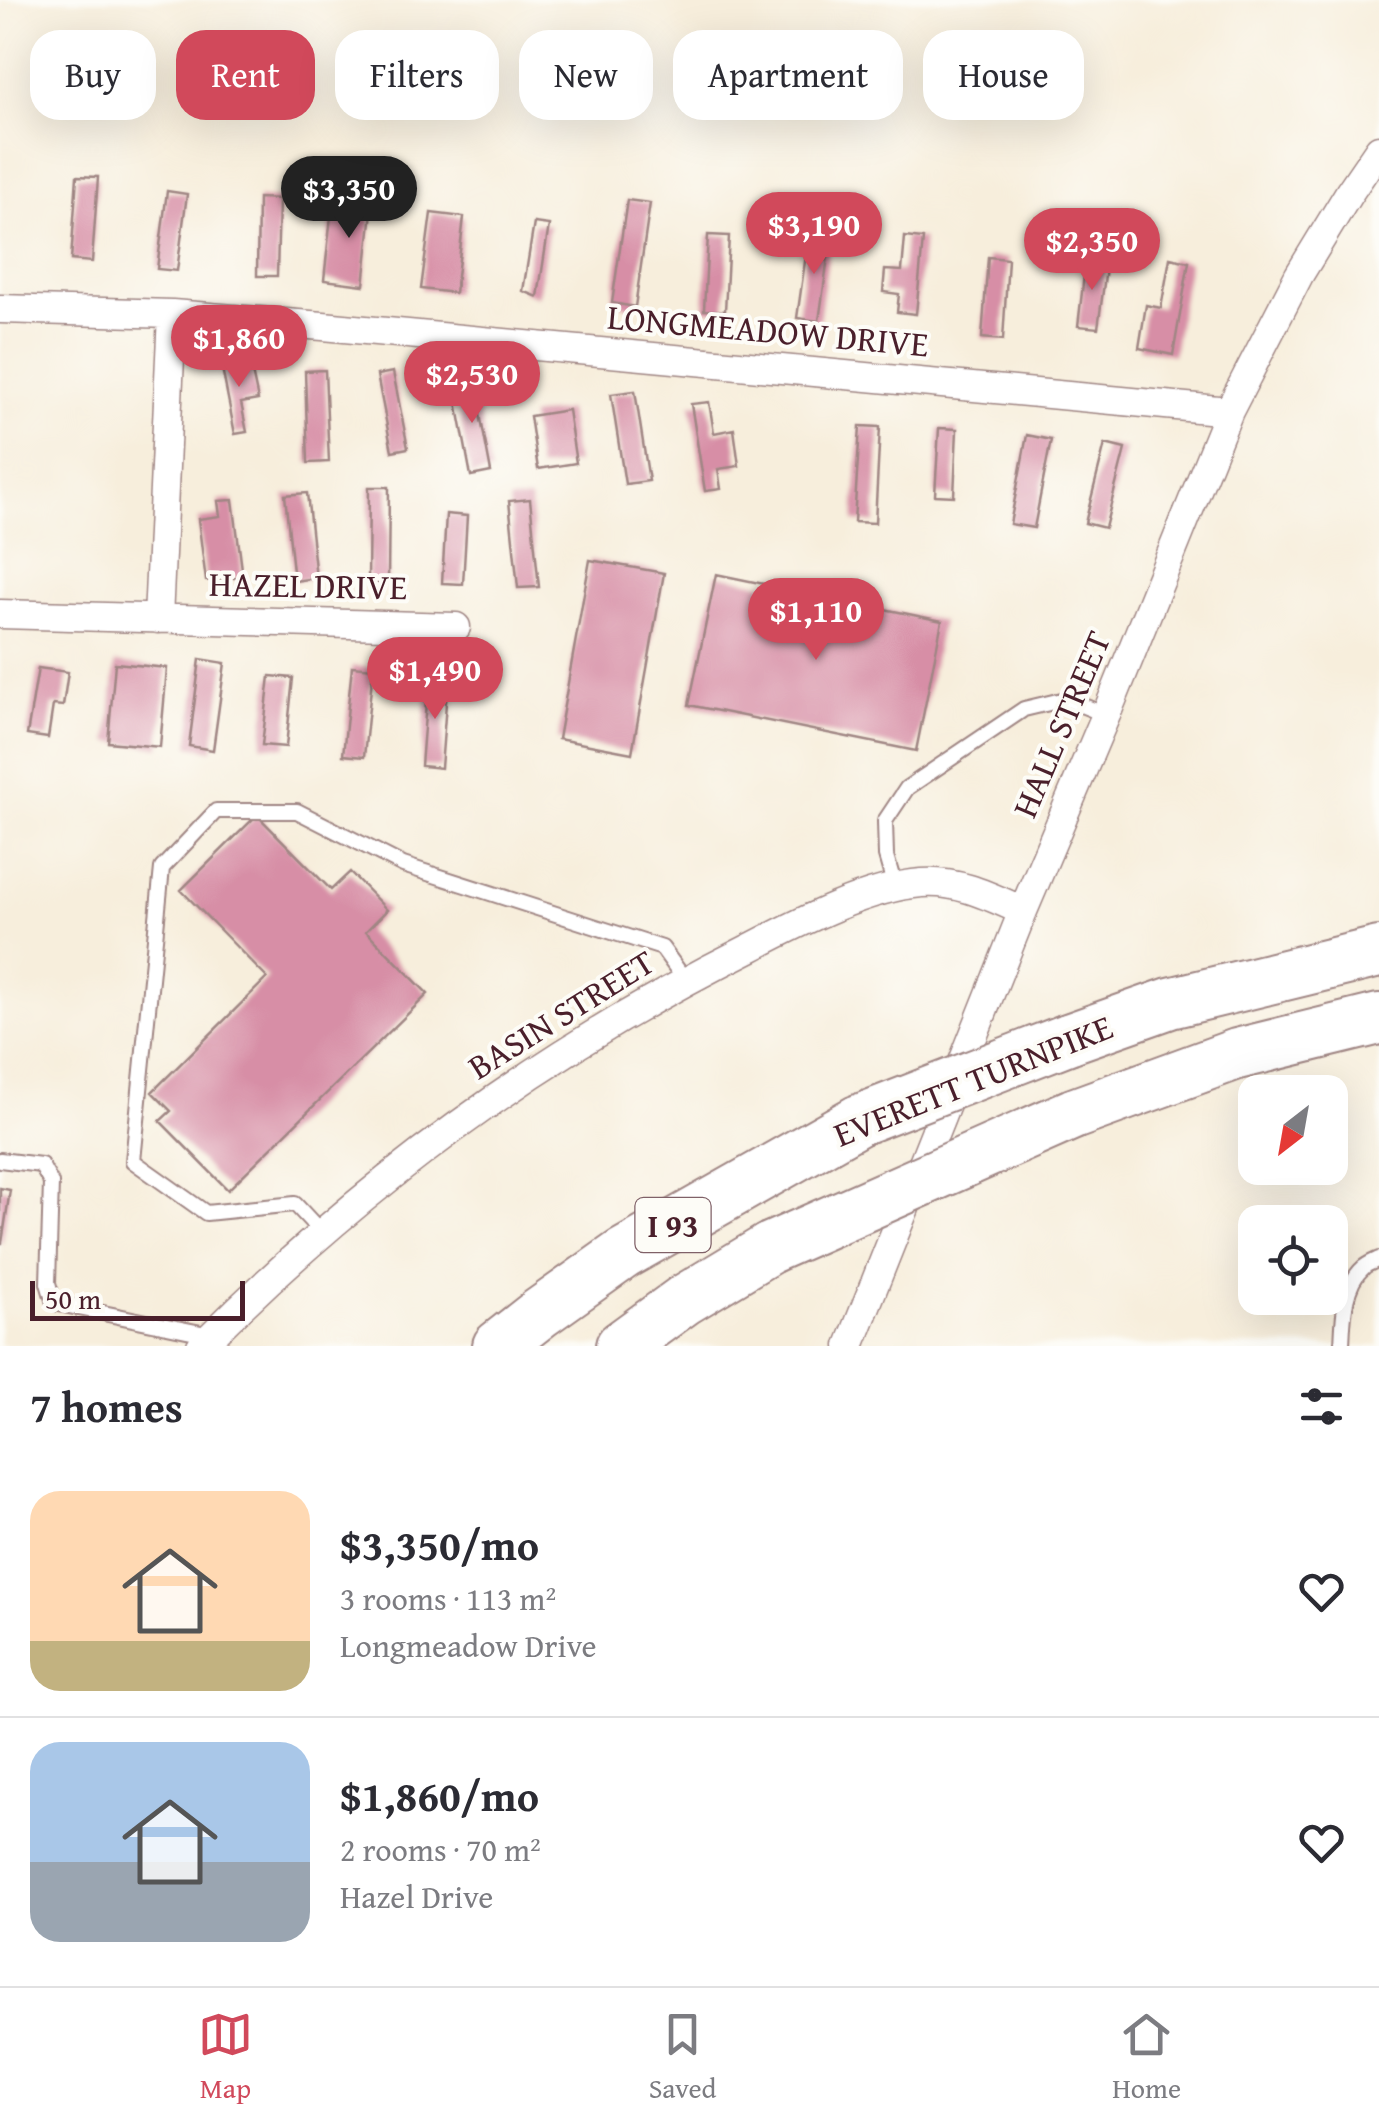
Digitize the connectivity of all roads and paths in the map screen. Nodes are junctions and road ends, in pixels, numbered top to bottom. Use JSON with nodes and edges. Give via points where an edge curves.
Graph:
{"nodes":[{"id":1,"x":1379,"y":149,"type":"edge"},
{"id":2,"x":0,"y":309,"type":"edge"},
{"id":3,"x":172,"y":314,"type":"junction"},
{"id":4,"x":1229,"y":412,"type":"junction"},
{"id":5,"x":0,"y":614,"type":"edge"},
{"id":6,"x":158,"y":619,"type":"junction"},
{"id":7,"x":456,"y":626,"type":"dead end"},
{"id":8,"x":1106,"y":715,"type":"junction"},
{"id":9,"x":895,"y":887,"type":"junction"},
{"id":10,"x":1023,"y":911,"type":"junction"},
{"id":11,"x":1379,"y":952,"type":"edge"},
{"id":12,"x":685,"y":980,"type":"junction"},
{"id":13,"x":1379,"y":1020,"type":"edge"},
{"id":14,"x":0,"y":1160,"type":"edge"},
{"id":15,"x":321,"y":1232,"type":"junction"},
{"id":16,"x":1379,"y":1259,"type":"edge"},
{"id":17,"x":206,"y":1341,"type":"edge"},
{"id":18,"x":498,"y":1346,"type":"edge"},
{"id":19,"x":621,"y":1346,"type":"edge"},
{"id":20,"x":850,"y":1346,"type":"edge"},
{"id":21,"x":1342,"y":1346,"type":"edge"}],
"edges":[{"from":1,"to":4,"type":"street","name":"HALL STREET","via":[[1299,275]]},
{"from":2,"to":3,"type":"street","name":"LONGMEADOW DRIVE"},
{"from":3,"to":4,"type":"street","name":"LONGMEADOW DRIVE"},
{"from":3,"to":6,"type":"street","name":"HAZEL DRIVE"},
{"from":4,"to":8,"type":"street","name":"HALL STREET"},
{"from":5,"to":6,"type":"street","name":"HAZEL DRIVE"},
{"from":6,"to":7,"type":"street","name":"HAZEL DRIVE"},
{"from":8,"to":9,"type":"lane","via":[[1066,699],[1024,709],[907,788],[885,820]]},
{"from":8,"to":10,"type":"street","name":"HALL STREET"},
{"from":9,"to":10,"type":"street","name":"BASIN STREET","via":[[950,884]]},
{"from":9,"to":12,"type":"street","name":"BASIN STREET","via":[[791,927]]},
{"from":10,"to":20,"type":"street","name":"HALL STREET"},
{"from":11,"to":18,"type":"highway","name":"EVERETT TURNPIKE","number":"I 93","bridge":true,"via":[[1170,1002],[859,1120],[622,1254]]},
{"from":12,"to":15,"type":"street","name":"BASIN STREET","via":[[503,1092]]},
{"from":12,"to":15,"type":"lane","via":[[662,948],[403,864],[297,812],[216,811],[162,868],[133,1160],[206,1214],[295,1204]]},
{"from":13,"to":19,"type":"highway","name":"EVERETT TURNPIKE","number":"I 93","bridge":true,"via":[[1237,1054],[1073,1114],[770,1248]]},
{"from":14,"to":17,"type":"lane","via":[[42,1165],[51,1182],[48,1283],[54,1304]]},
{"from":15,"to":17,"type":"street","name":"BASIN STREET"},
{"from":16,"to":21,"type":"lane","via":[[1364,1266],[1352,1284]]}]}
